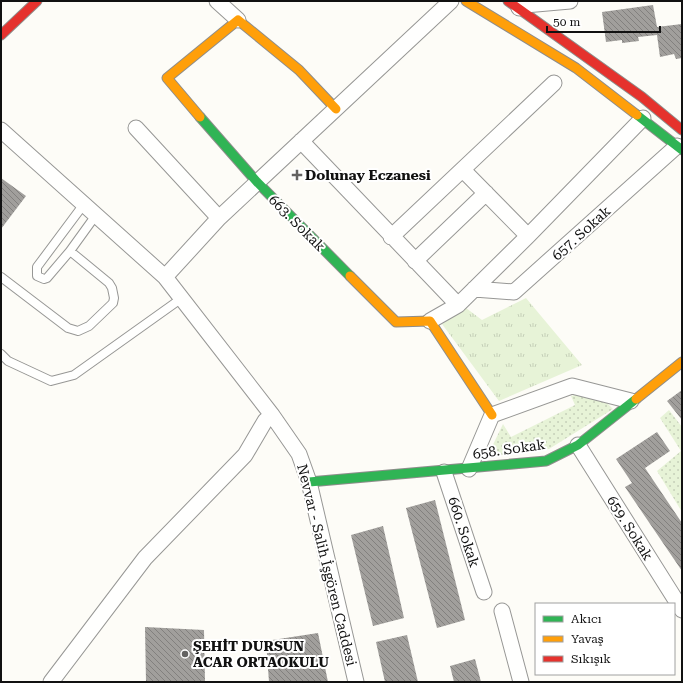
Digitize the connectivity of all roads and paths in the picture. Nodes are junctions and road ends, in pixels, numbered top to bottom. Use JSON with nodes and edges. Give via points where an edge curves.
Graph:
{"nodes":[{"id":1,"x":38,"y":1,"type":"edge"},
{"id":2,"x":217,"y":1,"type":"edge"},
{"id":3,"x":451,"y":1,"type":"edge"},
{"id":4,"x":466,"y":1,"type":"edge"},
{"id":5,"x":570,"y":1,"type":"edge"},
{"id":6,"x":513,"y":5,"type":"edge"},
{"id":7,"x":238,"y":20,"type":"junction"},
{"id":8,"x":1,"y":35,"type":"edge"},
{"id":9,"x":554,"y":83,"type":"dead end"},
{"id":10,"x":336,"y":109,"type":"junction"},
{"id":11,"x":642,"y":118,"type":"junction"},
{"id":12,"x":136,"y":128,"type":"dead end"},
{"id":13,"x":1,"y":130,"type":"edge"},
{"id":14,"x":682,"y":130,"type":"edge"},
{"id":15,"x":300,"y":141,"type":"junction"},
{"id":16,"x":680,"y":148,"type":"edge"},
{"id":17,"x":463,"y":170,"type":"junction"},
{"id":18,"x":257,"y":182,"type":"junction"},
{"id":19,"x":486,"y":193,"type":"junction"},
{"id":20,"x":84,"y":204,"type":"junction"},
{"id":21,"x":96,"y":215,"type":"junction"},
{"id":22,"x":219,"y":218,"type":"junction"},
{"id":23,"x":528,"y":236,"type":"junction"},
{"id":24,"x":391,"y":237,"type":"junction"},
{"id":25,"x":70,"y":251,"type":"junction"},
{"id":26,"x":414,"y":261,"type":"junction"},
{"id":27,"x":165,"y":276,"type":"junction"},
{"id":28,"x":1,"y":277,"type":"edge"},
{"id":29,"x":474,"y":289,"type":"junction"},
{"id":30,"x":182,"y":298,"type":"junction"},
{"id":31,"x":458,"y":305,"type":"junction"},
{"id":32,"x":430,"y":321,"type":"junction"},
{"id":33,"x":1,"y":354,"type":"edge"},
{"id":34,"x":682,"y":362,"type":"edge"},
{"id":35,"x":632,"y":401,"type":"junction"},
{"id":36,"x":272,"y":415,"type":"junction"},
{"id":37,"x":492,"y":415,"type":"junction"},
{"id":38,"x":578,"y":445,"type":"junction"},
{"id":39,"x":469,"y":469,"type":"junction"},
{"id":40,"x":444,"y":472,"type":"junction"},
{"id":41,"x":309,"y":482,"type":"junction"},
{"id":42,"x":484,"y":592,"type":"dead end"},
{"id":43,"x":682,"y":610,"type":"edge"},
{"id":44,"x":502,"y":611,"type":"dead end"},
{"id":45,"x":51,"y":682,"type":"edge"},
{"id":46,"x":356,"y":682,"type":"edge"},
{"id":47,"x":521,"y":682,"type":"edge"}],
"edges":[{"from":1,"to":8,"type":"street"},
{"from":2,"to":7,"type":"street"},
{"from":3,"to":10,"type":"street"},
{"from":4,"to":11,"type":"street","via":[[576,68]]},
{"from":5,"to":6,"type":"street"},
{"from":6,"to":14,"type":"street","via":[[642,97]]},
{"from":7,"to":10,"type":"street","via":[[299,70]]},
{"from":7,"to":18,"type":"street","name":"663. Sokak","via":[[167,78]]},
{"from":9,"to":17,"type":"street"},
{"from":10,"to":15,"type":"street"},
{"from":11,"to":16,"type":"street"},
{"from":11,"to":23,"type":"street"},
{"from":12,"to":22,"type":"street"},
{"from":13,"to":20,"type":"street","name":"Nevvar - Salih İşgören Caddesi"},
{"from":15,"to":18,"type":"street"},
{"from":15,"to":24,"type":"street"},
{"from":16,"to":29,"type":"street","name":"657. Sokak","via":[[514,292]]},
{"from":17,"to":19,"type":"street"},
{"from":17,"to":24,"type":"street"},
{"from":18,"to":22,"type":"street"},
{"from":18,"to":32,"type":"street","name":"663. Sokak","via":[[396,322]]},
{"from":19,"to":23,"type":"street"},
{"from":19,"to":26,"type":"street"},
{"from":20,"to":21,"type":"street","name":"Nevvar - Salih İşgören Caddesi"},
{"from":20,"to":25,"type":"lane","via":[[37,267],[38,276],[47,278]]},
{"from":21,"to":25,"type":"lane"},
{"from":21,"to":27,"type":"street","name":"Nevvar - Salih İşgören Caddesi"},
{"from":22,"to":27,"type":"street"},
{"from":23,"to":29,"type":"street"},
{"from":24,"to":26,"type":"street"},
{"from":25,"to":28,"type":"lane","via":[[109,283],[114,293],[113,304],[84,330],[68,328]]},
{"from":26,"to":31,"type":"street"},
{"from":27,"to":30,"type":"street","name":"Nevvar - Salih İşgören Caddesi"},
{"from":29,"to":31,"type":"street"},
{"from":30,"to":33,"type":"lane","via":[[74,375],[50,381],[8,361]]},
{"from":30,"to":36,"type":"street","name":"Nevvar - Salih İşgören Caddesi"},
{"from":31,"to":32,"type":"street"},
{"from":32,"to":37,"type":"street"},
{"from":34,"to":35,"type":"street","name":"658. Sokak"},
{"from":35,"to":37,"type":"street","via":[[572,386]]},
{"from":35,"to":38,"type":"street","name":"658. Sokak"},
{"from":36,"to":41,"type":"street","name":"Nevvar - Salih İşgören Caddesi","via":[[299,454]]},
{"from":36,"to":45,"type":"street","via":[[265,421],[245,455],[145,558]]},
{"from":37,"to":39,"type":"street"},
{"from":38,"to":39,"type":"street","name":"658. Sokak","via":[[546,462]]},
{"from":38,"to":43,"type":"street","name":"659. Sokak"},
{"from":39,"to":40,"type":"street","name":"658. Sokak"},
{"from":40,"to":41,"type":"street","name":"658. Sokak"},
{"from":40,"to":42,"type":"street","name":"660. Sokak"},
{"from":41,"to":46,"type":"street","name":"Nevvar - Salih İşgören Caddesi"},
{"from":44,"to":47,"type":"street"}]}
